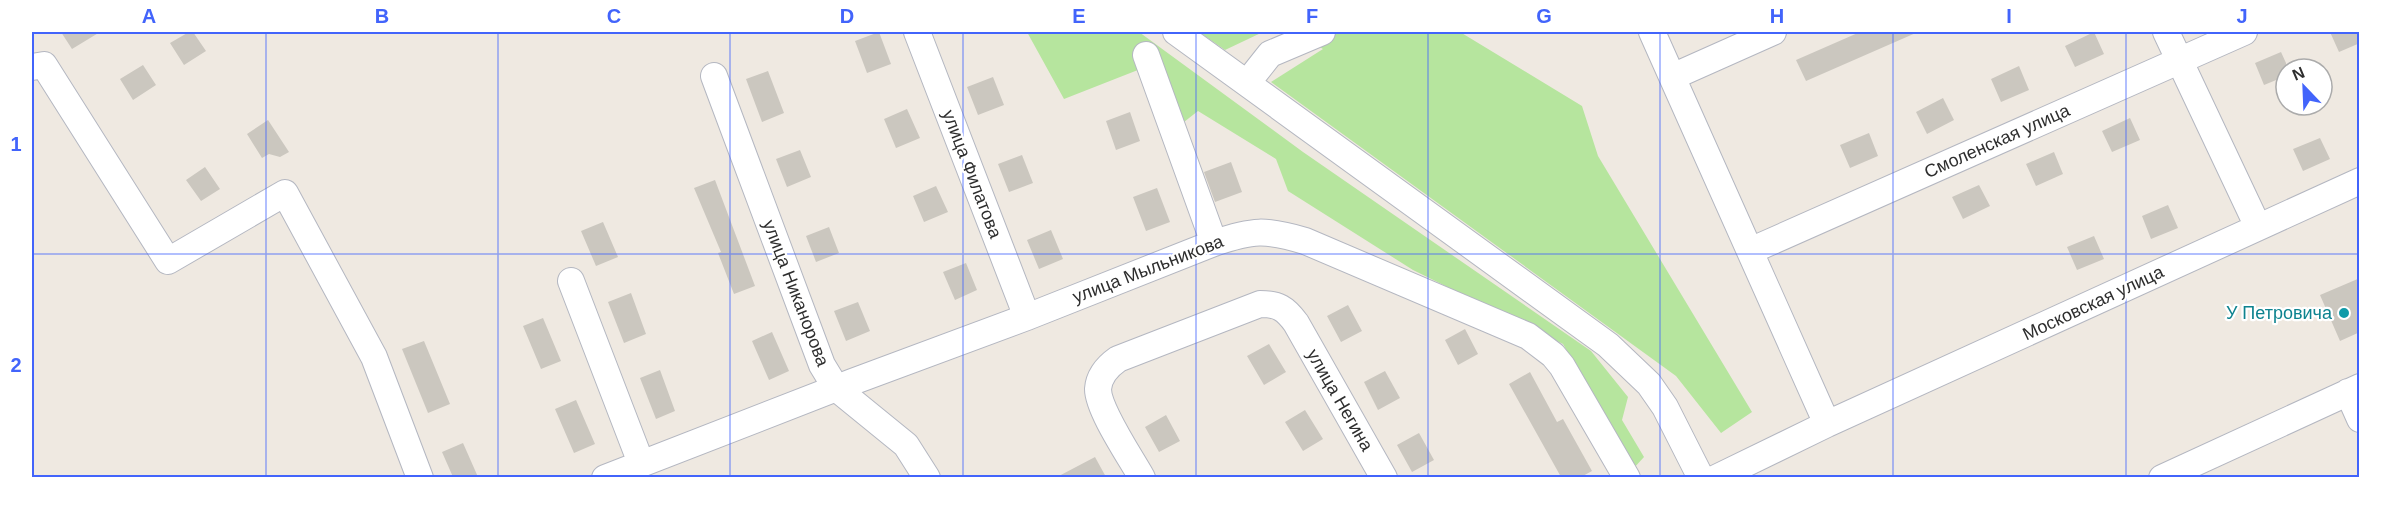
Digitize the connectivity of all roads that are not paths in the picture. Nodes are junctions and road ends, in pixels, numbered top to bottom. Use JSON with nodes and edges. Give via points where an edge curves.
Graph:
{"nodes":[{"id":1,"x":917,"y":32,"type":"edge"},
{"id":2,"x":1176,"y":32,"type":"edge"},
{"id":3,"x":1322,"y":32,"type":"edge"},
{"id":4,"x":1652,"y":32,"type":"edge"},
{"id":5,"x":1773,"y":32,"type":"edge"},
{"id":6,"x":2166,"y":32,"type":"edge"},
{"id":7,"x":2244,"y":32,"type":"edge"},
{"id":8,"x":1146,"y":55,"type":"dead end"},
{"id":9,"x":2179,"y":60,"type":"junction"},
{"id":10,"x":32,"y":67,"type":"edge"},
{"id":11,"x":714,"y":76,"type":"dead end"},
{"id":12,"x":1672,"y":77,"type":"junction"},
{"id":13,"x":1247,"y":83,"type":"junction"},
{"id":14,"x":2360,"y":181,"type":"edge"},
{"id":15,"x":2258,"y":228,"type":"junction"},
{"id":16,"x":1214,"y":243,"type":"junction"},
{"id":17,"x":1750,"y":251,"type":"junction"},
{"id":18,"x":571,"y":281,"type":"dead end"},
{"id":19,"x":1027,"y":317,"type":"junction"},
{"id":20,"x":836,"y":388,"type":"junction"},
{"id":21,"x":2354,"y":389,"type":"edge"},
{"id":22,"x":2360,"y":419,"type":"edge"},
{"id":23,"x":1827,"y":424,"type":"junction"},
{"id":24,"x":641,"y":463,"type":"junction"},
{"id":25,"x":420,"y":477,"type":"edge"},
{"id":26,"x":604,"y":477,"type":"edge"},
{"id":27,"x":927,"y":477,"type":"edge"},
{"id":28,"x":1142,"y":477,"type":"edge"},
{"id":29,"x":1384,"y":477,"type":"edge"},
{"id":30,"x":1627,"y":477,"type":"edge"},
{"id":31,"x":1701,"y":477,"type":"edge"},
{"id":32,"x":1716,"y":477,"type":"edge"},
{"id":33,"x":2162,"y":477,"type":"edge"}],
"edges":[{"from":1,"to":19,"type":"street","name":"улица Филатова"},
{"from":2,"to":13,"type":"street"},
{"from":3,"to":13,"type":"street","via":[[1270,54]]},
{"from":4,"to":12,"type":"street"},
{"from":5,"to":12,"type":"street"},
{"from":6,"to":9,"type":"street"},
{"from":7,"to":9,"type":"street","name":"Смоленская улица"},
{"from":8,"to":16,"type":"street"},
{"from":9,"to":15,"type":"street"},
{"from":9,"to":17,"type":"street","name":"Смоленская улица"},
{"from":10,"to":25,"type":"street","via":[[44,65],[168,261],[285,194],[374,357]]},
{"from":11,"to":20,"type":"street","name":"улица Никанорова","via":[[822,365]]},
{"from":12,"to":17,"type":"street"},
{"from":13,"to":31,"type":"street","via":[[1615,351],[1655,392]]},
{"from":14,"to":15,"type":"street","name":"Московская улица"},
{"from":15,"to":23,"type":"street","name":"Московская улица"},
{"from":16,"to":19,"type":"street","name":"улица Мыльникова"},
{"from":16,"to":30,"type":"street","name":"улица Мыльникова","via":[[1274,231],[1528,336],[1562,366]]},
{"from":17,"to":23,"type":"street"},
{"from":18,"to":24,"type":"street"},
{"from":19,"to":20,"type":"street","name":"улица Мыльникова"},
{"from":20,"to":24,"type":"street","name":"улица Мыльникова"},
{"from":20,"to":27,"type":"street","name":"улица Никанорова","via":[[906,445]]},
{"from":21,"to":22,"type":"street"},
{"from":21,"to":33,"type":"street"},
{"from":23,"to":32,"type":"street","name":"Московская улица"},
{"from":24,"to":26,"type":"street","name":"улица Мыльникова"},
{"from":28,"to":29,"type":"street","name":"улица Негина","via":[[1102,405],[1098,391],[1108,366],[1260,304],[1281,307],[1296,323]]}]}
